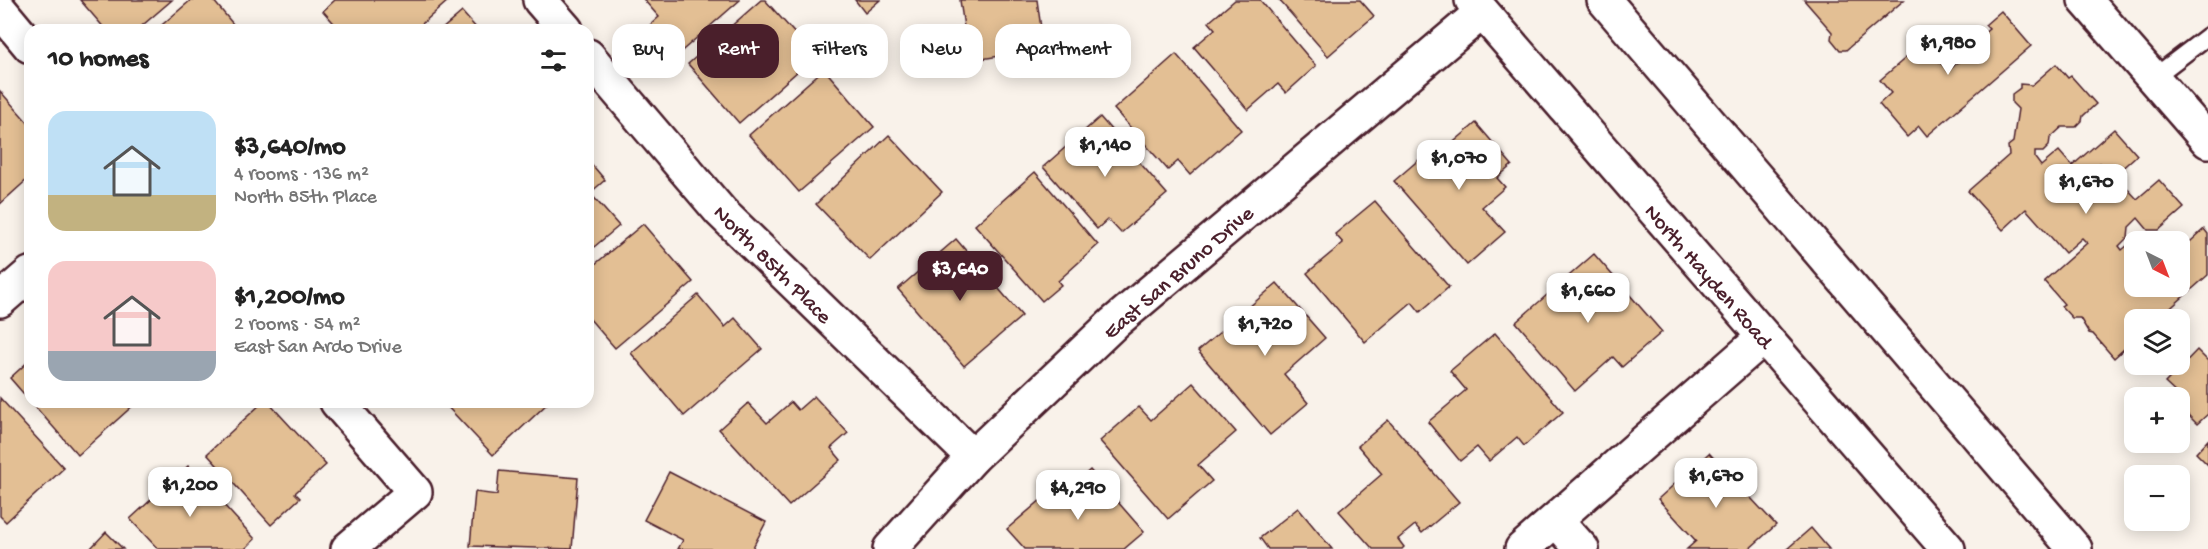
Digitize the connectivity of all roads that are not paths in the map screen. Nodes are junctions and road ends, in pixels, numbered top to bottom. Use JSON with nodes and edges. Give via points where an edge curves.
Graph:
{"nodes":[{"id":1,"x":540,"y":0,"type":"edge"},
{"id":2,"x":1604,"y":0,"type":"edge"},
{"id":3,"x":2085,"y":0,"type":"edge"},
{"id":4,"x":1477,"y":6,"type":"edge"},
{"id":5,"x":0,"y":10,"type":"edge"},
{"id":6,"x":561,"y":24,"type":"edge"},
{"id":7,"x":2208,"y":36,"type":"edge"},
{"id":8,"x":24,"y":39,"type":"edge"},
{"id":9,"x":594,"y":63,"type":"edge"},
{"id":10,"x":2153,"y":78,"type":"junction"},
{"id":11,"x":2208,"y":141,"type":"edge"},
{"id":12,"x":24,"y":279,"type":"edge"},
{"id":13,"x":0,"y":300,"type":"edge"},
{"id":14,"x":1764,"y":337,"type":"junction"},
{"id":15,"x":342,"y":408,"type":"edge"},
{"id":16,"x":973,"y":457,"type":"junction"},
{"id":17,"x":1556,"y":520,"type":"junction"},
{"id":18,"x":348,"y":549,"type":"edge"},
{"id":19,"x":890,"y":549,"type":"edge"},
{"id":20,"x":1522,"y":549,"type":"edge"},
{"id":21,"x":1582,"y":549,"type":"edge"},
{"id":22,"x":1948,"y":549,"type":"edge"},
{"id":23,"x":2075,"y":549,"type":"edge"}],
"edges":[{"from":1,"to":6,"type":"street"},
{"from":2,"to":23,"type":"street"},
{"from":3,"to":10,"type":"street"},
{"from":4,"to":14,"type":"street","name":"North Hayden Road"},
{"from":4,"to":16,"type":"street","name":"East San Bruno Drive","via":[[1114,323]]},
{"from":5,"to":8,"type":"street"},
{"from":7,"to":10,"type":"lane"},
{"from":9,"to":16,"type":"street","name":"North 85th Place","via":[[721,212]]},
{"from":10,"to":11,"type":"street"},
{"from":12,"to":13,"type":"street"},
{"from":14,"to":17,"type":"street"},
{"from":14,"to":22,"type":"street","name":"North Hayden Road"},
{"from":15,"to":18,"type":"street","via":[[415,492]]},
{"from":16,"to":19,"type":"street","name":"East San Bruno Drive"},
{"from":17,"to":20,"type":"street"},
{"from":17,"to":21,"type":"street"}]}
